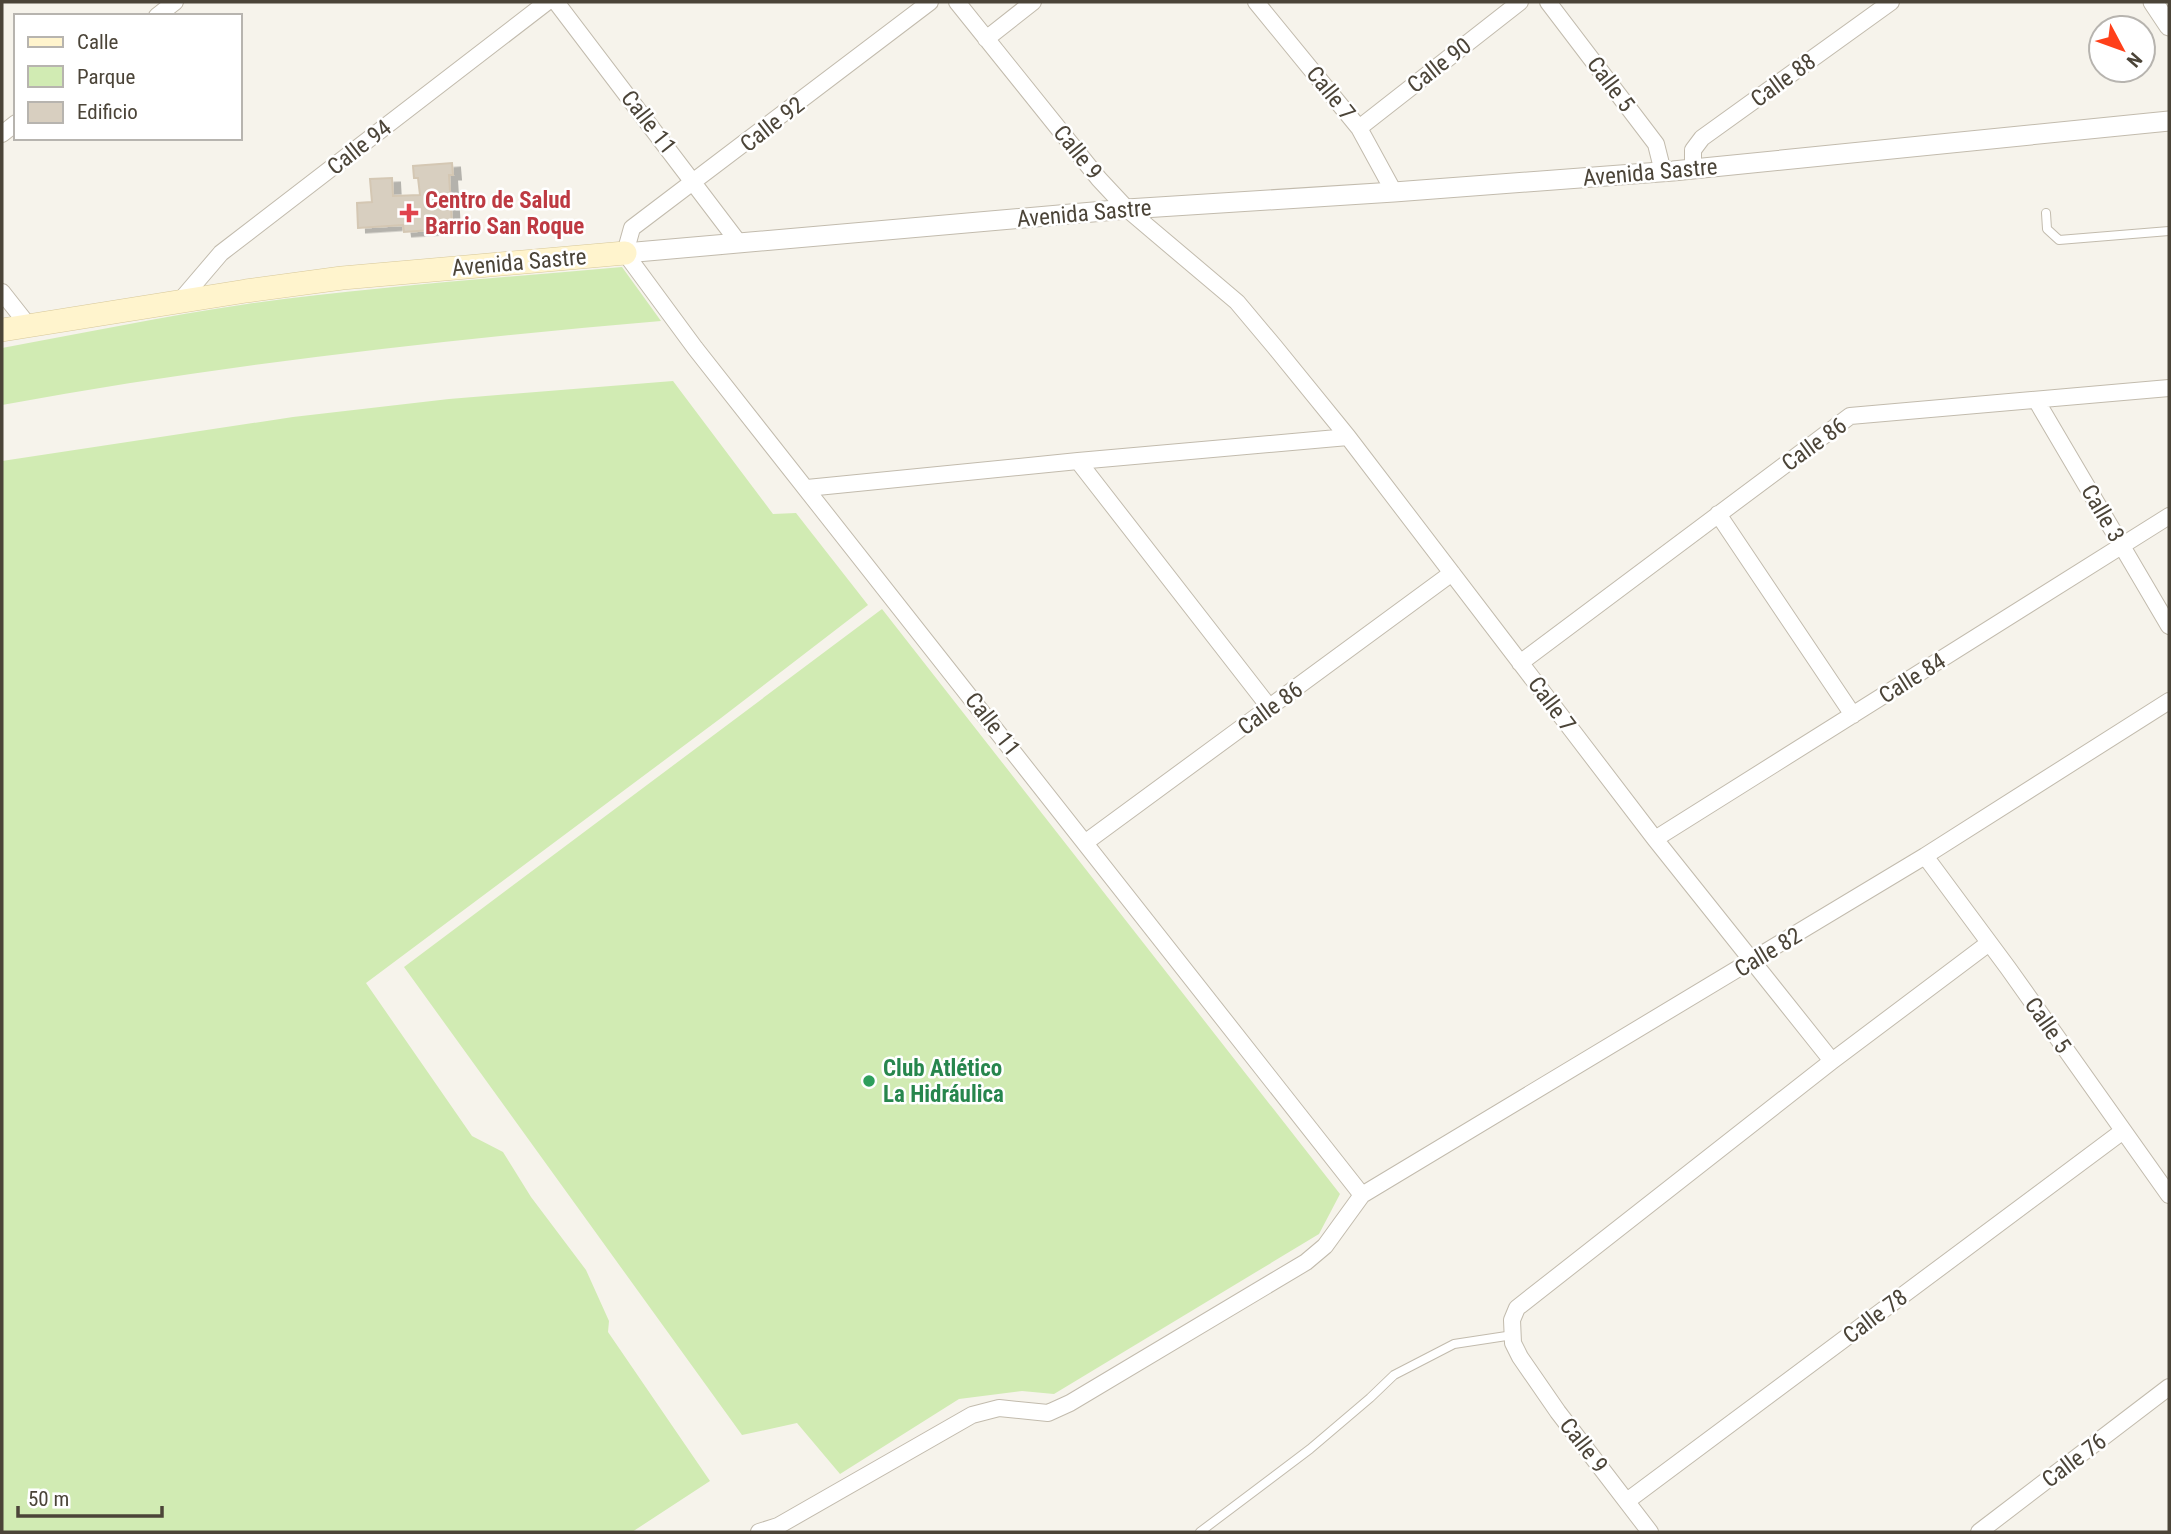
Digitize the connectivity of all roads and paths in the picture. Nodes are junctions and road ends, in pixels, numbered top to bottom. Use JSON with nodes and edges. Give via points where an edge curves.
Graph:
{"nodes":[{"id":1,"x":175,"y":2,"type":"edge"},
{"id":2,"x":547,"y":2,"type":"edge"},
{"id":3,"x":556,"y":2,"type":"edge"},
{"id":4,"x":930,"y":2,"type":"edge"},
{"id":5,"x":957,"y":2,"type":"edge"},
{"id":6,"x":1033,"y":2,"type":"edge"},
{"id":7,"x":1256,"y":2,"type":"edge"},
{"id":8,"x":1520,"y":2,"type":"edge"},
{"id":9,"x":1548,"y":2,"type":"edge"},
{"id":10,"x":1891,"y":2,"type":"edge"},
{"id":11,"x":2153,"y":2,"type":"edge"},
{"id":12,"x":160,"y":14,"type":"edge"},
{"id":13,"x":2169,"y":26,"type":"edge"},
{"id":14,"x":986,"y":39,"type":"junction"},
{"id":15,"x":2169,"y":121,"type":"edge"},
{"id":16,"x":1359,"y":128,"type":"junction"},
{"id":17,"x":1693,"y":169,"type":"junction"},
{"id":18,"x":1663,"y":172,"type":"junction"},
{"id":19,"x":695,"y":183,"type":"junction"},
{"id":20,"x":1394,"y":192,"type":"junction"},
{"id":21,"x":1127,"y":209,"type":"junction"},
{"id":22,"x":2046,"y":213,"type":"dead end"},
{"id":23,"x":2169,"y":231,"type":"edge"},
{"id":24,"x":739,"y":243,"type":"junction"},
{"id":25,"x":625,"y":253,"type":"junction"},
{"id":26,"x":2,"y":292,"type":"edge"},
{"id":27,"x":180,"y":301,"type":"junction"},
{"id":28,"x":28,"y":325,"type":"junction"},
{"id":29,"x":2,"y":330,"type":"edge"},
{"id":30,"x":1274,"y":346,"type":"joint"},
{"id":31,"x":2169,"y":388,"type":"edge"},
{"id":32,"x":2036,"y":400,"type":"junction"},
{"id":33,"x":1348,"y":437,"type":"junction"},
{"id":34,"x":1078,"y":461,"type":"junction"},
{"id":35,"x":807,"y":488,"type":"junction"},
{"id":36,"x":1718,"y":514,"type":"junction"},
{"id":37,"x":2169,"y":516,"type":"edge"},
{"id":38,"x":2122,"y":546,"type":"junction"},
{"id":39,"x":1452,"y":573,"type":"junction"},
{"id":40,"x":2169,"y":626,"type":"edge"},
{"id":41,"x":1520,"y":663,"type":"junction"},
{"id":42,"x":2169,"y":701,"type":"edge"},
{"id":43,"x":1270,"y":708,"type":"junction"},
{"id":44,"x":1853,"y":715,"type":"junction"},
{"id":45,"x":1655,"y":839,"type":"junction"},
{"id":46,"x":1086,"y":842,"type":"junction"},
{"id":47,"x":1925,"y":856,"type":"junction"},
{"id":48,"x":1989,"y":943,"type":"junction"},
{"id":49,"x":1752,"y":962,"type":"junction"},
{"id":50,"x":1832,"y":1061,"type":"junction"},
{"id":51,"x":2123,"y":1131,"type":"junction"},
{"id":52,"x":1362,"y":1195,"type":"junction"},
{"id":53,"x":2169,"y":1195,"type":"edge"},
{"id":54,"x":1513,"y":1335,"type":"junction"},
{"id":55,"x":2169,"y":1387,"type":"edge"},
{"id":56,"x":1627,"y":1501,"type":"junction"},
{"id":57,"x":759,"y":1532,"type":"edge"},
{"id":58,"x":1200,"y":1532,"type":"edge"},
{"id":59,"x":1650,"y":1532,"type":"edge"},
{"id":60,"x":1979,"y":1532,"type":"edge"}],
"edges":[{"from":1,"to":12,"type":"street"},
{"from":2,"to":27,"type":"street","name":"Calle 94","via":[[221,253]]},
{"from":3,"to":19,"type":"street","name":"Calle 11"},
{"from":4,"to":19,"type":"street","name":"Calle 92"},
{"from":5,"to":14,"type":"street","name":"Calle 9"},
{"from":6,"to":14,"type":"street"},
{"from":7,"to":16,"type":"street","name":"Calle 7"},
{"from":8,"to":16,"type":"street","name":"Calle 90"},
{"from":9,"to":18,"type":"street","name":"Calle 5","via":[[1656,144]]},
{"from":10,"to":17,"type":"street","name":"Calle 88","via":[[1702,138],[1693,150]]},
{"from":11,"to":13,"type":"street"},
{"from":14,"to":21,"type":"street","name":"Calle 9"},
{"from":15,"to":17,"type":"street","name":"Avenida Sastre"},
{"from":16,"to":20,"type":"street","name":"Calle 7"},
{"from":17,"to":18,"type":"street","name":"Avenida Sastre"},
{"from":18,"to":20,"type":"street","name":"Avenida Sastre"},
{"from":19,"to":24,"type":"street","name":"Calle 11"},
{"from":19,"to":25,"type":"street","name":"Calle 92","via":[[632,228]]},
{"from":20,"to":21,"type":"street","name":"Avenida Sastre"},
{"from":21,"to":24,"type":"street","name":"Avenida Sastre"},
{"from":21,"to":30,"type":"street","name":"Calle 9","via":[[1237,302]]},
{"from":22,"to":23,"type":"lane","via":[[2047,229],[2059,240]]},
{"from":24,"to":25,"type":"street","name":"Avenida Sastre"},
{"from":25,"to":27,"type":"main road","name":"Avenida Sastre","via":[[342,278]]},
{"from":25,"to":35,"type":"street","name":"Calle 11"},
{"from":26,"to":28,"type":"street"},
{"from":27,"to":28,"type":"main road","name":"Avenida Sastre"},
{"from":28,"to":29,"type":"main road","name":"Avenida Sastre"},
{"from":30,"to":33,"type":"street","name":"Calle 7"},
{"from":31,"to":32,"type":"street","name":"Calle 86"},
{"from":32,"to":36,"type":"street","name":"Calle 86","via":[[1850,416]]},
{"from":32,"to":38,"type":"street","name":"Calle 3"},
{"from":33,"to":34,"type":"street"},
{"from":33,"to":39,"type":"street","name":"Calle 7"},
{"from":34,"to":35,"type":"street"},
{"from":34,"to":43,"type":"street"},
{"from":35,"to":46,"type":"street","name":"Calle 11"},
{"from":36,"to":41,"type":"street","name":"Calle 86"},
{"from":36,"to":44,"type":"street"},
{"from":37,"to":38,"type":"street","name":"Calle 84"},
{"from":38,"to":40,"type":"street","name":"Calle 3"},
{"from":38,"to":44,"type":"street","name":"Calle 84"},
{"from":39,"to":41,"type":"street","name":"Calle 7"},
{"from":39,"to":43,"type":"street","name":"Calle 86"},
{"from":41,"to":45,"type":"street","name":"Calle 7"},
{"from":42,"to":47,"type":"street","name":"Calle 82"},
{"from":43,"to":46,"type":"street","name":"Calle 86"},
{"from":44,"to":45,"type":"street","name":"Calle 84"},
{"from":45,"to":49,"type":"street","name":"Calle 7"},
{"from":46,"to":52,"type":"street","name":"Calle 11"},
{"from":47,"to":48,"type":"street","name":"Calle 5"},
{"from":47,"to":49,"type":"street","name":"Calle 82"},
{"from":48,"to":50,"type":"street"},
{"from":48,"to":51,"type":"street","name":"Calle 5"},
{"from":49,"to":50,"type":"street","name":"Calle 7"},
{"from":49,"to":52,"type":"street","name":"Calle 82"},
{"from":50,"to":54,"type":"street","via":[[1517,1308]]},
{"from":51,"to":53,"type":"street","name":"Calle 5"},
{"from":51,"to":56,"type":"street","name":"Calle 78"},
{"from":52,"to":57,"type":"street","via":[[1325,1246],[1306,1262],[1070,1403],[1048,1413],[999,1408],[972,1415],[778,1526]]},
{"from":54,"to":56,"type":"street","name":"Calle 9","via":[[1520,1357]]},
{"from":54,"to":58,"type":"lane","via":[[1454,1344],[1394,1375],[1310,1450]]},
{"from":55,"to":60,"type":"street","name":"Calle 76"},
{"from":56,"to":59,"type":"street","name":"Calle 9"}]}
